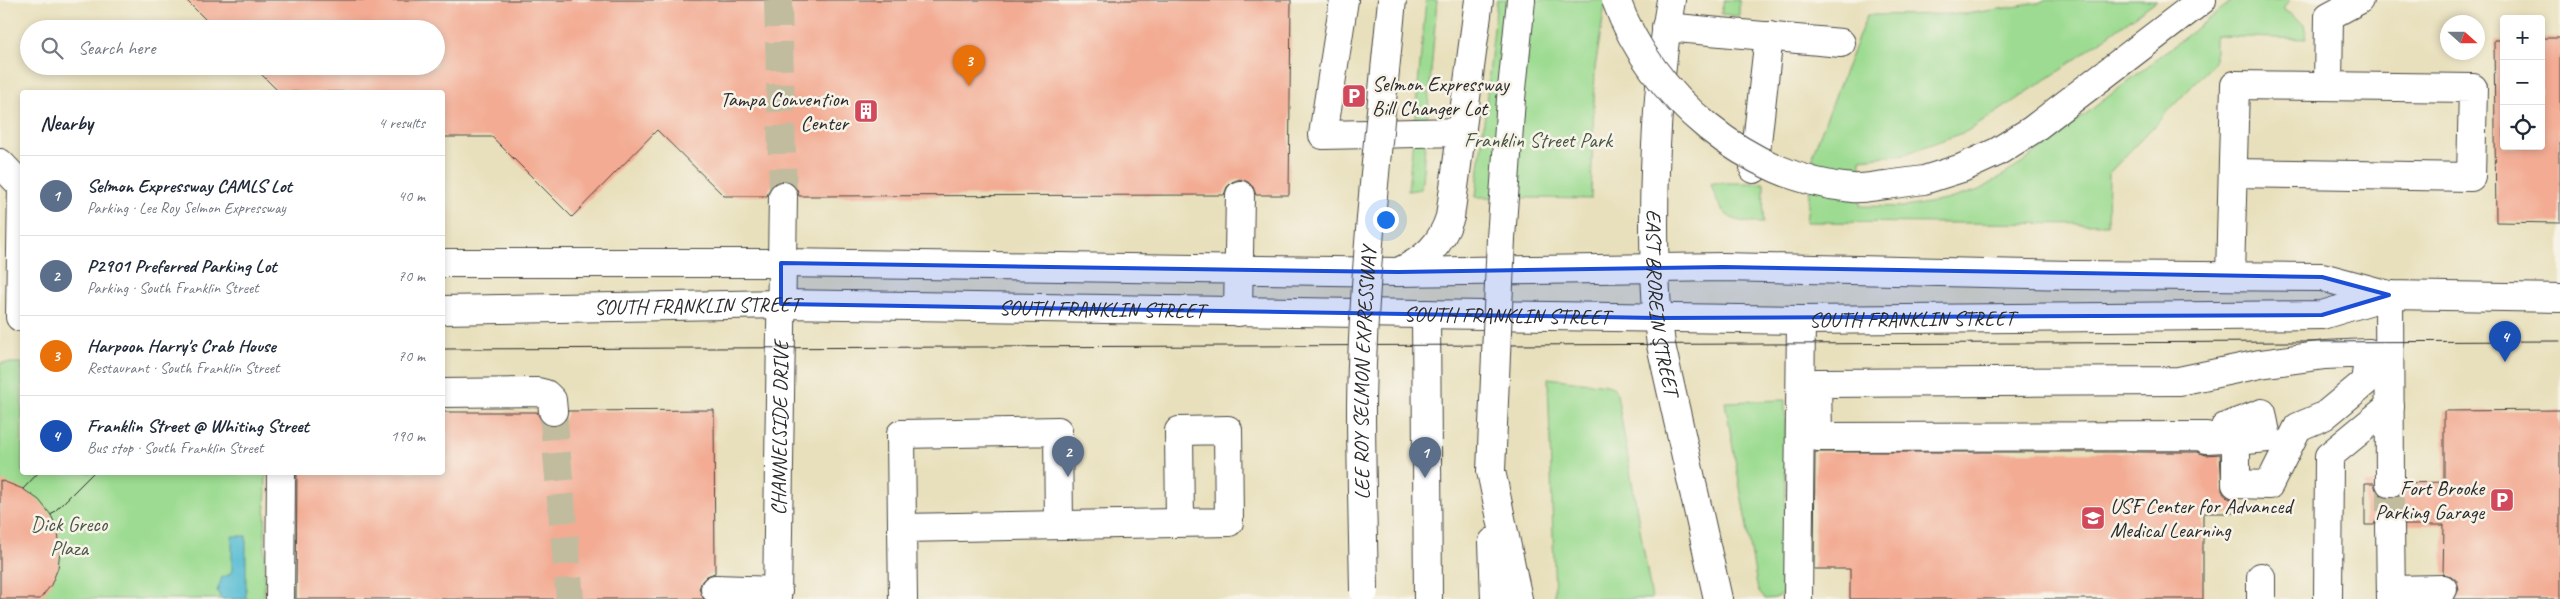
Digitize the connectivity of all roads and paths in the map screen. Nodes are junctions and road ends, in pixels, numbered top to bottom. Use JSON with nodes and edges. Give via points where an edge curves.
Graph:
{"nodes":[{"id":1,"x":1344,"y":0,"type":"edge"},
{"id":2,"x":1392,"y":0,"type":"edge"},
{"id":3,"x":1480,"y":0,"type":"edge"},
{"id":4,"x":1521,"y":0,"type":"edge"},
{"id":5,"x":1616,"y":0,"type":"edge"},
{"id":6,"x":1671,"y":0,"type":"edge"},
{"id":7,"x":2202,"y":0,"type":"edge"},
{"id":8,"x":2359,"y":0,"type":"edge"},
{"id":9,"x":1666,"y":27,"type":"junction"},
{"id":10,"x":1769,"y":36,"type":"junction"},
{"id":11,"x":1841,"y":43,"type":"dead end"},
{"id":12,"x":2328,"y":86,"type":"junction"},
{"id":13,"x":1462,"y":132,"type":"junction"},
{"id":14,"x":0,"y":163,"type":"edge"},
{"id":15,"x":1754,"y":169,"type":"dead end"},
{"id":16,"x":2232,"y":173,"type":"junction"},
{"id":17,"x":20,"y":184,"type":"edge"},
{"id":18,"x":1240,"y":195,"type":"dead end"},
{"id":19,"x":783,"y":196,"type":"tunnel mouth"},
{"id":20,"x":20,"y":209,"type":"edge"},
{"id":21,"x":445,"y":263,"type":"edge"},
{"id":22,"x":781,"y":263,"type":"junction"},
{"id":23,"x":15,"y":265,"type":"edge"},
{"id":24,"x":1654,"y":267,"type":"junction"},
{"id":25,"x":1239,"y":270,"type":"junction"},
{"id":26,"x":1398,"y":272,"type":"junction"},
{"id":27,"x":2230,"y":276,"type":"junction"},
{"id":28,"x":2390,"y":295,"type":"junction"},
{"id":29,"x":2560,"y":298,"type":"edge"},
{"id":30,"x":781,"y":304,"type":"junction"},
{"id":31,"x":445,"y":310,"type":"edge"},
{"id":32,"x":1238,"y":312,"type":"junction"},
{"id":33,"x":1426,"y":314,"type":"junction"},
{"id":34,"x":14,"y":317,"type":"edge"},
{"id":35,"x":1657,"y":318,"type":"junction"},
{"id":36,"x":1801,"y":320,"type":"junction"},
{"id":37,"x":445,"y":393,"type":"edge"},
{"id":38,"x":2390,"y":406,"type":"junction"},
{"id":39,"x":553,"y":412,"type":"tunnel mouth"},
{"id":40,"x":2225,"y":438,"type":"joint"},
{"id":41,"x":1491,"y":471,"type":"junction"},
{"id":42,"x":281,"y":475,"type":"edge"},
{"id":43,"x":2390,"y":483,"type":"tunnel mouth"},
{"id":44,"x":1180,"y":522,"type":"dead end"},
{"id":45,"x":1059,"y":525,"type":"junction"},
{"id":46,"x":2390,"y":526,"type":"tunnel mouth"},
{"id":47,"x":902,"y":528,"type":"junction"},
{"id":48,"x":716,"y":589,"type":"dead end"},
{"id":49,"x":2444,"y":589,"type":"dead end"},
{"id":50,"x":777,"y":595,"type":"edge"},
{"id":51,"x":2391,"y":595,"type":"edge"},
{"id":52,"x":1364,"y":596,"type":"edge"},
{"id":53,"x":280,"y":599,"type":"edge"},
{"id":54,"x":903,"y":599,"type":"edge"},
{"id":55,"x":1428,"y":599,"type":"edge"},
{"id":56,"x":1495,"y":599,"type":"edge"},
{"id":57,"x":1518,"y":599,"type":"edge"},
{"id":58,"x":1718,"y":599,"type":"edge"},
{"id":59,"x":1798,"y":599,"type":"edge"},
{"id":60,"x":2328,"y":599,"type":"edge"}],
"edges":[{"from":1,"to":13,"type":"main road","via":[[1323,135]]},
{"from":2,"to":52,"type":"main road","name":"LEE ROY SELMON EXPRESSWAY","bridge":true,"via":[[1366,292],[1361,404]]},
{"from":3,"to":13,"type":"main road"},
{"from":4,"to":41,"type":"main road","bridge":true,"via":[[1497,289]]},
{"from":5,"to":7,"type":"main road","bridge":true,"via":[[1646,59],[1682,104],[1722,139],[1791,174],[1854,188],[1924,180],[1996,152],[2032,130]]},
{"from":6,"to":9,"type":"main road","name":"EAST BROREIN STREET"},
{"from":8,"to":12,"type":"main road","via":[[2329,16]]},
{"from":9,"to":10,"type":"main road"},
{"from":9,"to":24,"type":"main road","name":"EAST BROREIN STREET","via":[[1657,123]]},
{"from":10,"to":11,"type":"main road"},
{"from":10,"to":15,"type":"main road"},
{"from":12,"to":16,"type":"main road","via":[[2235,85]]},
{"from":12,"to":16,"type":"main road","via":[[2473,88],[2471,177]]},
{"from":13,"to":26,"type":"main road","via":[[1445,231],[1427,256]]},
{"from":14,"to":17,"type":"main road"},
{"from":16,"to":27,"type":"main road"},
{"from":18,"to":25,"type":"main road"},
{"from":19,"to":22,"type":"main road","name":"CHANNELSIDE DRIVE"},
{"from":20,"to":23,"type":"main road"},
{"from":21,"to":22,"type":"main road","name":"SOUTH FRANKLIN STREET"},
{"from":22,"to":25,"type":"main road","name":"SOUTH FRANKLIN STREET"},
{"from":22,"to":30,"type":"main road","name":"CHANNELSIDE DRIVE"},
{"from":23,"to":34,"type":"main road"},
{"from":24,"to":26,"type":"main road","name":"SOUTH FRANKLIN STREET"},
{"from":24,"to":27,"type":"main road","name":"SOUTH FRANKLIN STREET"},
{"from":24,"to":35,"type":"main road","name":"EAST BROREIN STREET"},
{"from":25,"to":26,"type":"main road","name":"SOUTH FRANKLIN STREET"},
{"from":25,"to":32,"type":"main road"},
{"from":27,"to":28,"type":"main road","name":"SOUTH FRANKLIN STREET","via":[[2322,277]]},
{"from":28,"to":29,"type":"main road","name":"SOUTH FRANKLIN STREET"},
{"from":28,"to":36,"type":"main road","name":"SOUTH FRANKLIN STREET","via":[[2322,315]]},
{"from":28,"to":38,"type":"main road"},
{"from":30,"to":31,"type":"main road","name":"SOUTH FRANKLIN STREET"},
{"from":30,"to":32,"type":"main road","name":"SOUTH FRANKLIN STREET"},
{"from":30,"to":50,"type":"main road","name":"CHANNELSIDE DRIVE"},
{"from":32,"to":33,"type":"main road","name":"SOUTH FRANKLIN STREET"},
{"from":33,"to":35,"type":"main road","name":"SOUTH FRANKLIN STREET"},
{"from":33,"to":55,"type":"main road"},
{"from":35,"to":36,"type":"main road","name":"SOUTH FRANKLIN STREET"},
{"from":35,"to":58,"type":"main road","name":"EAST BROREIN STREET"},
{"from":36,"to":59,"type":"main road"},
{"from":37,"to":39,"type":"main road","via":[[538,392],[552,400]]},
{"from":38,"to":43,"type":"main road"},
{"from":38,"to":60,"type":"main road","via":[[2329,456]]},
{"from":40,"to":40,"type":"main road","via":[[1818,437],[1817,383],[2179,381],[2306,357],[2369,353],[2365,382],[2324,416],[2298,427],[2269,485],[2236,484],[2236,441],[2267,438],[2262,413],[2224,427]]},
{"from":41,"to":56,"type":"main road"},
{"from":41,"to":57,"type":"main road"},
{"from":42,"to":53,"type":"main road"},
{"from":44,"to":45,"type":"main road"},
{"from":45,"to":47,"type":"main road"},
{"from":45,"to":47,"type":"main road","via":[[1058,431],[901,434]]},
{"from":46,"to":51,"type":"main road"},
{"from":47,"to":54,"type":"main road"},
{"from":48,"to":50,"type":"main road"},
{"from":49,"to":51,"type":"main road"}]}
